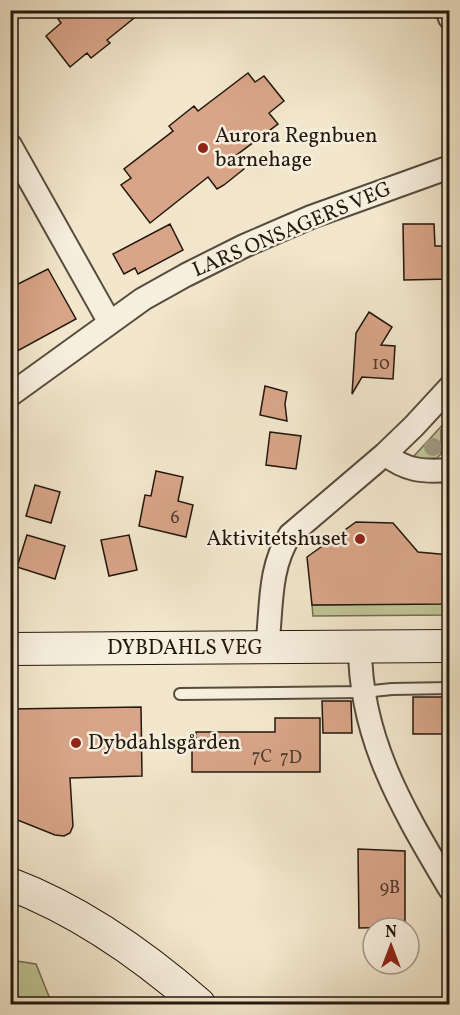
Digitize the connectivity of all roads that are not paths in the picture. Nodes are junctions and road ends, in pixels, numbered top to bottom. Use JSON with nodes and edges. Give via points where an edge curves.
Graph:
{"nodes":[{"id":1,"x":447,"y":10,"type":"edge"},
{"id":2,"x":450,"y":18,"type":"edge"},
{"id":3,"x":10,"y":145,"type":"edge"},
{"id":4,"x":450,"y":166,"type":"edge"},
{"id":5,"x":110,"y":323,"type":"junction"},
{"id":6,"x":450,"y":387,"type":"edge"},
{"id":7,"x":10,"y":394,"type":"edge"},
{"id":8,"x":385,"y":454,"type":"junction"},
{"id":9,"x":450,"y":470,"type":"edge"},
{"id":10,"x":450,"y":646,"type":"edge"},
{"id":11,"x":360,"y":647,"type":"junction"},
{"id":12,"x":267,"y":648,"type":"junction"},
{"id":13,"x":10,"y":649,"type":"edge"},
{"id":14,"x":450,"y":688,"type":"edge"},
{"id":15,"x":363,"y":692,"type":"junction"},
{"id":16,"x":180,"y":694,"type":"dead end"},
{"id":17,"x":10,"y":884,"type":"edge"},
{"id":18,"x":450,"y":889,"type":"edge"},
{"id":19,"x":200,"y":1005,"type":"edge"}],
"edges":[{"from":1,"to":2,"type":"street"},
{"from":3,"to":5,"type":"street"},
{"from":4,"to":5,"type":"street","name":"LARS ONSAGERS VEG","via":[[244,246],[143,298]]},
{"from":5,"to":7,"type":"street","name":"LARS ONSAGERS VEG"},
{"from":6,"to":8,"type":"street"},
{"from":8,"to":9,"type":"street","via":[[399,465],[415,469]]},
{"from":8,"to":12,"type":"street","via":[[302,523],[282,548],[273,579]]},
{"from":10,"to":11,"type":"main road","name":"DYBDAHLS VEG"},
{"from":11,"to":12,"type":"main road","name":"DYBDAHLS VEG"},
{"from":11,"to":15,"type":"street"},
{"from":12,"to":13,"type":"main road","name":"DYBDAHLS VEG"},
{"from":14,"to":15,"type":"lane"},
{"from":15,"to":16,"type":"lane"},
{"from":15,"to":18,"type":"street","via":[[382,762],[401,806]]},
{"from":17,"to":19,"type":"main road","via":[[54,902],[136,952]]}]}
